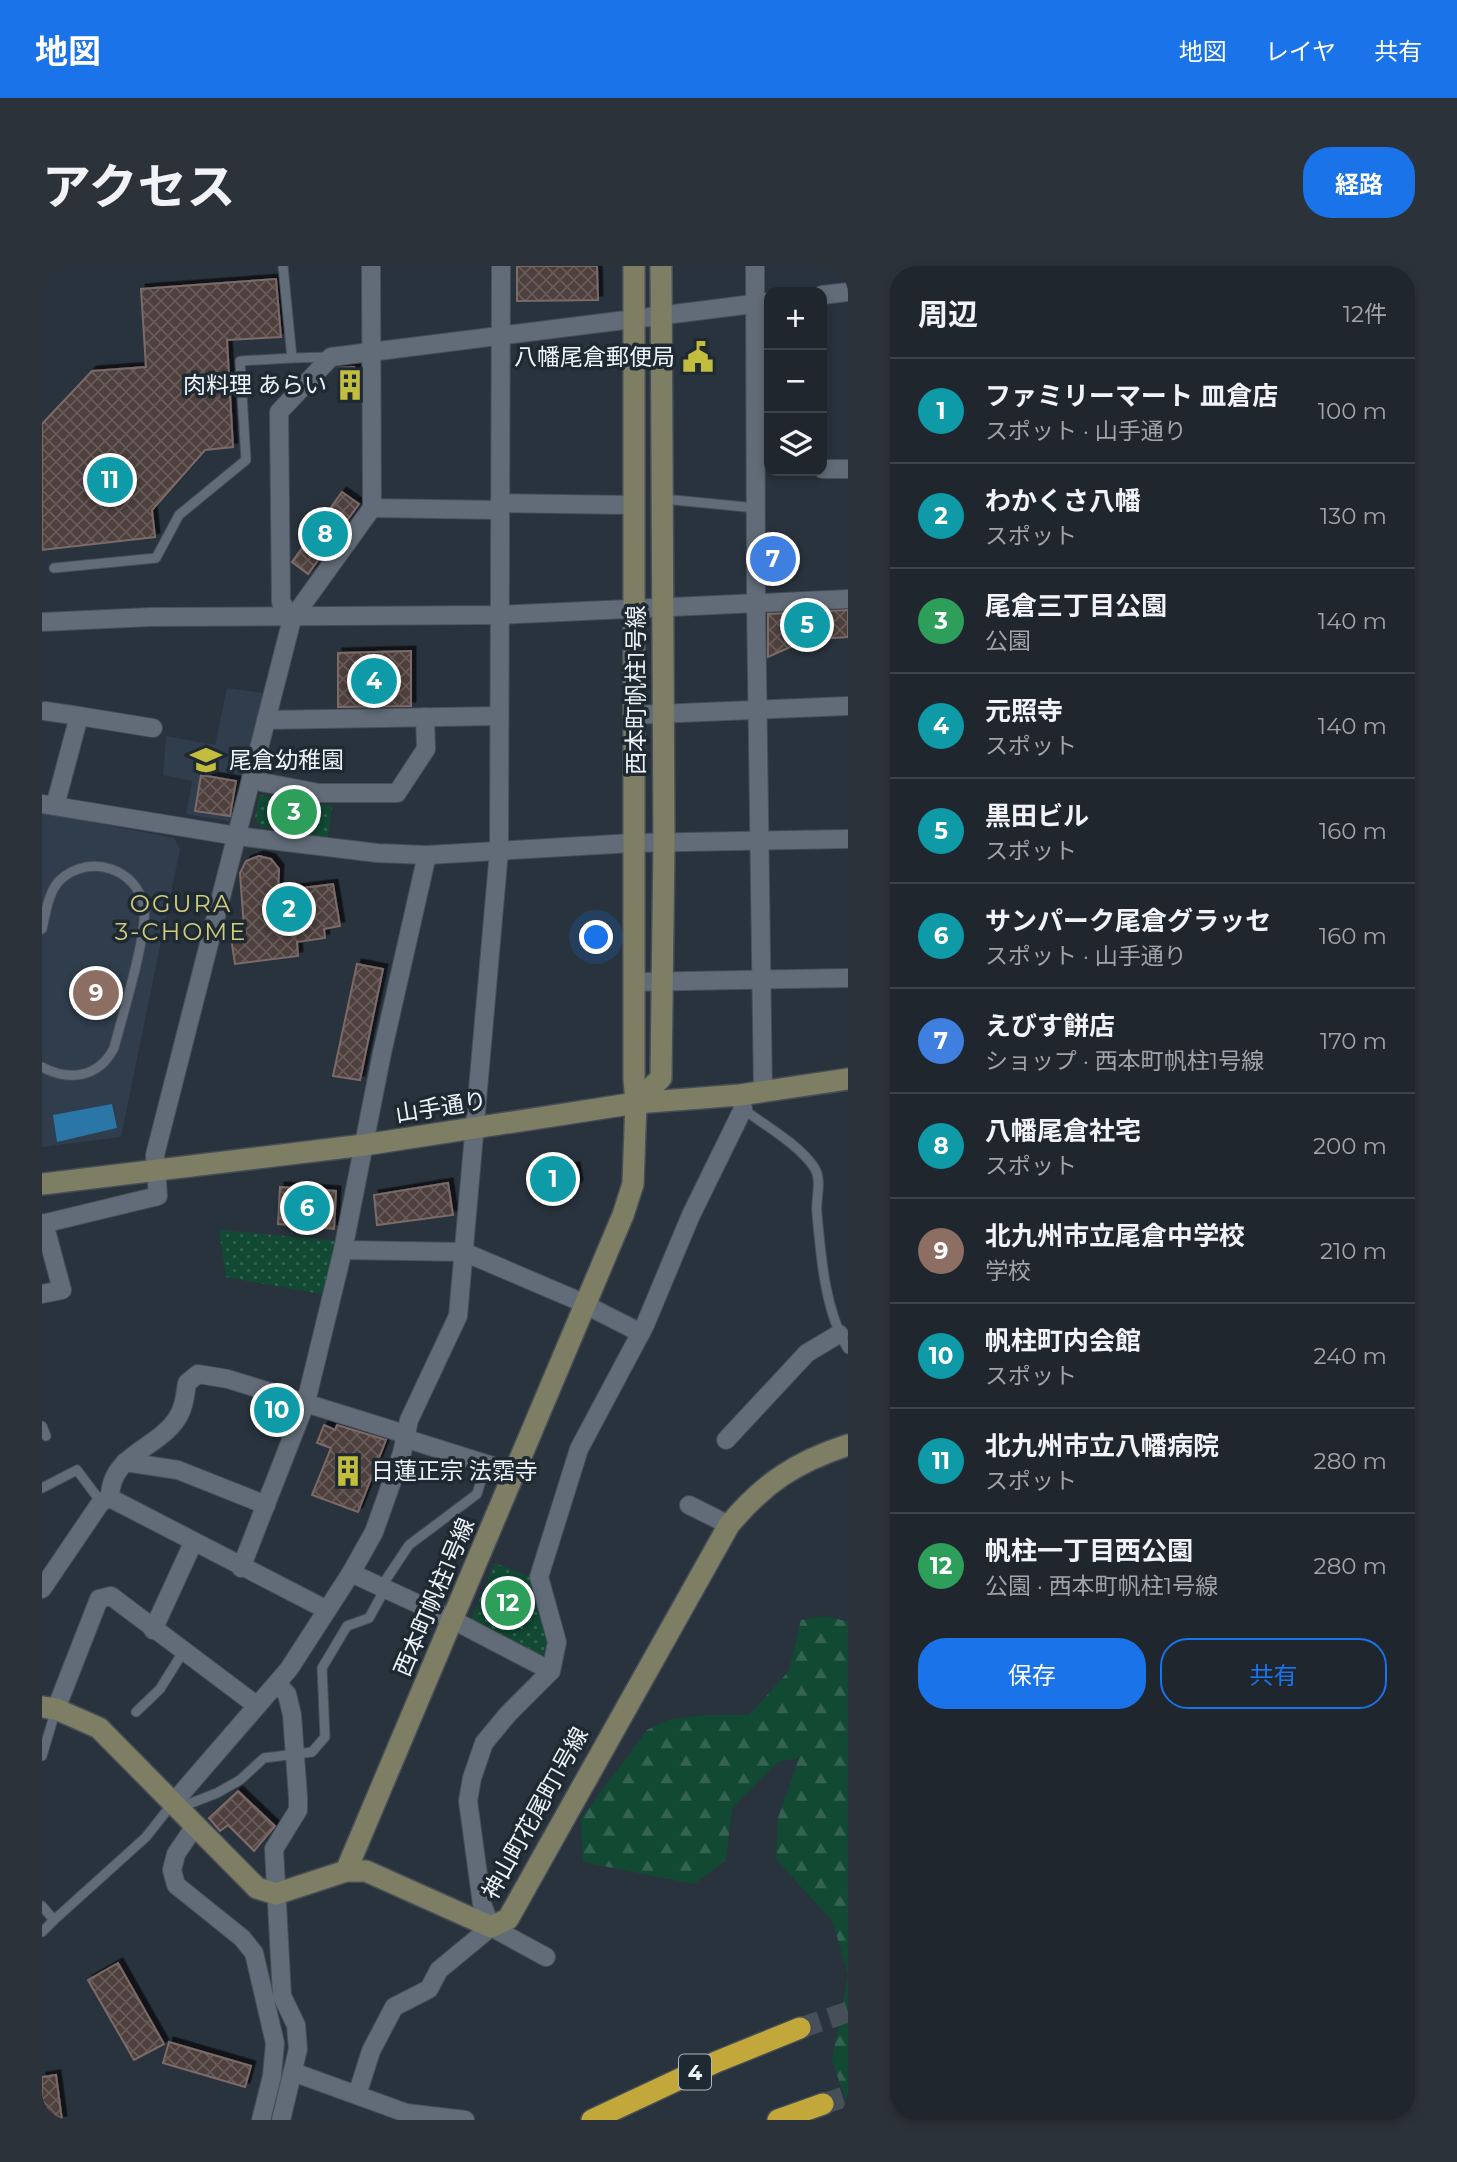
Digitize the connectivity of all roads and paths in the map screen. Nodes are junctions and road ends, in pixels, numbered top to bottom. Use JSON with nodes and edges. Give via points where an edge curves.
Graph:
{"nodes":[{"id":1,"x":284,"y":266,"type":"edge"},
{"id":2,"x":371,"y":266,"type":"edge"},
{"id":3,"x":501,"y":266,"type":"edge"},
{"id":4,"x":634,"y":266,"type":"edge"},
{"id":5,"x":661,"y":266,"type":"edge"},
{"id":6,"x":755,"y":266,"type":"edge"},
{"id":7,"x":848,"y":292,"type":"edge"},
{"id":8,"x":827,"y":294,"type":"edge"},
{"id":9,"x":762,"y":303,"type":"edge"},
{"id":10,"x":660,"y":316,"type":"junction"},
{"id":11,"x":634,"y":320,"type":"junction"},
{"id":12,"x":501,"y":338,"type":"junction"},
{"id":13,"x":371,"y":354,"type":"junction"},
{"id":14,"x":331,"y":357,"type":"junction"},
{"id":15,"x":292,"y":358,"type":"junction"},
{"id":16,"x":763,"y":467,"type":"edge"},
{"id":17,"x":827,"y":469,"type":"edge"},
{"id":18,"x":848,"y":470,"type":"edge"},
{"id":19,"x":661,"y":474,"type":"junction"},
{"id":20,"x":632,"y":475,"type":"junction"},
{"id":21,"x":661,"y":499,"type":"junction"},
{"id":22,"x":632,"y":505,"type":"junction"},
{"id":23,"x":498,"y":507,"type":"junction"},
{"id":24,"x":372,"y":508,"type":"junction"},
{"id":25,"x":756,"y":508,"type":"junction"},
{"id":26,"x":54,"y":568,"type":"dead end"},
{"id":27,"x":848,"y":599,"type":"edge"},
{"id":28,"x":756,"y":604,"type":"junction"},
{"id":29,"x":662,"y":607,"type":"junction"},
{"id":30,"x":634,"y":609,"type":"junction"},
{"id":31,"x":498,"y":615,"type":"junction"},
{"id":32,"x":292,"y":619,"type":"junction"},
{"id":33,"x":42,"y":622,"type":"edge"},
{"id":34,"x":848,"y":706,"type":"edge"},
{"id":35,"x":759,"y":709,"type":"junction"},
{"id":36,"x":45,"y":710,"type":"dead end"},
{"id":37,"x":661,"y":713,"type":"junction"},
{"id":38,"x":633,"y":715,"type":"junction"},
{"id":39,"x":79,"y":716,"type":"junction"},
{"id":40,"x":499,"y":716,"type":"junction"},
{"id":41,"x":425,"y":717,"type":"junction"},
{"id":42,"x":266,"y":720,"type":"junction"},
{"id":43,"x":153,"y":728,"type":"dead end"},
{"id":44,"x":251,"y":779,"type":"junction"},
{"id":45,"x":48,"y":805,"type":"edge"},
{"id":46,"x":237,"y":836,"type":"junction"},
{"id":47,"x":848,"y":839,"type":"edge"},
{"id":48,"x":760,"y":841,"type":"junction"},
{"id":49,"x":633,"y":843,"type":"junction"},
{"id":50,"x":664,"y":843,"type":"junction"},
{"id":51,"x":499,"y":851,"type":"junction"},
{"id":52,"x":427,"y":855,"type":"junction"},
{"id":53,"x":42,"y":929,"type":"edge"},
{"id":54,"x":848,"y":978,"type":"edge"},
{"id":55,"x":761,"y":980,"type":"junction"},
{"id":56,"x":635,"y":982,"type":"junction"},
{"id":57,"x":660,"y":982,"type":"junction"},
{"id":58,"x":42,"y":1067,"type":"edge"},
{"id":59,"x":848,"y":1079,"type":"edge"},
{"id":60,"x":763,"y":1093,"type":"junction"},
{"id":61,"x":742,"y":1102,"type":"junction"},
{"id":62,"x":636,"y":1103,"type":"junction"},
{"id":63,"x":476,"y":1129,"type":"junction"},
{"id":64,"x":364,"y":1146,"type":"junction"},
{"id":65,"x":156,"y":1172,"type":"junction"},
{"id":66,"x":42,"y":1184,"type":"edge"},
{"id":67,"x":43,"y":1223,"type":"edge"},
{"id":68,"x":344,"y":1250,"type":"junction"},
{"id":69,"x":464,"y":1252,"type":"junction"},
{"id":70,"x":42,"y":1294,"type":"edge"},
{"id":71,"x":586,"y":1308,"type":"junction"},
{"id":72,"x":641,"y":1333,"type":"junction"},
{"id":73,"x":843,"y":1342,"type":"edge"},
{"id":74,"x":306,"y":1402,"type":"junction"},
{"id":75,"x":405,"y":1436,"type":"junction"},
{"id":76,"x":726,"y":1440,"type":"dead end"},
{"id":77,"x":848,"y":1445,"type":"edge"},
{"id":78,"x":125,"y":1462,"type":"junction"},
{"id":79,"x":486,"y":1463,"type":"junction"},
{"id":80,"x":515,"y":1473,"type":"junction"},
{"id":81,"x":42,"y":1488,"type":"edge"},
{"id":82,"x":106,"y":1500,"type":"junction"},
{"id":83,"x":266,"y":1505,"type":"junction"},
{"id":84,"x":689,"y":1505,"type":"dead end"},
{"id":85,"x":729,"y":1525,"type":"junction"},
{"id":86,"x":193,"y":1543,"type":"junction"},
{"id":87,"x":241,"y":1568,"type":"junction"},
{"id":88,"x":351,"y":1573,"type":"junction"},
{"id":89,"x":42,"y":1588,"type":"edge"},
{"id":90,"x":383,"y":1588,"type":"junction"},
{"id":91,"x":327,"y":1611,"type":"junction"},
{"id":92,"x":453,"y":1620,"type":"junction"},
{"id":93,"x":153,"y":1630,"type":"junction"},
{"id":94,"x":183,"y":1652,"type":"junction"},
{"id":95,"x":551,"y":1671,"type":"junction"},
{"id":96,"x":277,"y":1684,"type":"junction"},
{"id":97,"x":256,"y":1705,"type":"junction"},
{"id":98,"x":49,"y":1708,"type":"edge"},
{"id":99,"x":136,"y":1712,"type":"dead end"},
{"id":100,"x":293,"y":1754,"type":"junction"},
{"id":101,"x":42,"y":1756,"type":"edge"},
{"id":102,"x":176,"y":1805,"type":"junction"},
{"id":103,"x":195,"y":1826,"type":"junction"},
{"id":104,"x":346,"y":1871,"type":"junction"},
{"id":105,"x":276,"y":1894,"type":"junction"},
{"id":106,"x":42,"y":1906,"type":"edge"},
{"id":107,"x":54,"y":1920,"type":"junction"},
{"id":108,"x":491,"y":1927,"type":"junction"},
{"id":109,"x":42,"y":1932,"type":"edge"},
{"id":110,"x":545,"y":1957,"type":"dead end"},
{"id":111,"x":800,"y":2028,"type":"tunnel mouth"},
{"id":112,"x":293,"y":2072,"type":"junction"},
{"id":113,"x":357,"y":2095,"type":"junction"},
{"id":114,"x":823,"y":2104,"type":"tunnel mouth"},
{"id":115,"x":261,"y":2120,"type":"edge"},
{"id":116,"x":281,"y":2120,"type":"edge"},
{"id":117,"x":464,"y":2120,"type":"edge"},
{"id":118,"x":592,"y":2120,"type":"edge"},
{"id":119,"x":778,"y":2120,"type":"edge"}],
"edges":[{"from":1,"to":15,"type":"lane"},
{"from":2,"to":13,"type":"street"},
{"from":3,"to":12,"type":"street"},
{"from":4,"to":11,"type":"street","name":"西本町帆柱1号線"},
{"from":5,"to":10,"type":"street","name":"西本町帆柱1号線"},
{"from":6,"to":9,"type":"street"},
{"from":7,"to":8,"type":"street"},
{"from":9,"to":10,"type":"street"},
{"from":9,"to":16,"type":"street"},
{"from":10,"to":11,"type":"street"},
{"from":10,"to":19,"type":"street","name":"西本町帆柱1号線"},
{"from":11,"to":12,"type":"street"},
{"from":11,"to":20,"type":"street","name":"西本町帆柱1号線"},
{"from":12,"to":13,"type":"street"},
{"from":12,"to":23,"type":"street"},
{"from":13,"to":14,"type":"street"},
{"from":13,"to":24,"type":"street"},
{"from":14,"to":15,"type":"lane"},
{"from":14,"to":32,"type":"street","via":[[279,412],[281,602]]},
{"from":15,"to":26,"type":"lane","via":[[240,360],[246,460],[178,515],[156,558]]},
{"from":16,"to":25,"type":"street"},
{"from":17,"to":18,"type":"street"},
{"from":19,"to":20,"type":"street"},
{"from":19,"to":21,"type":"street","name":"西本町帆柱1号線"},
{"from":20,"to":22,"type":"street","name":"西本町帆柱1号線"},
{"from":21,"to":25,"type":"lane"},
{"from":21,"to":29,"type":"street","name":"西本町帆柱1号線"},
{"from":22,"to":23,"type":"street"},
{"from":22,"to":30,"type":"street","name":"西本町帆柱1号線"},
{"from":23,"to":24,"type":"street"},
{"from":23,"to":31,"type":"street"},
{"from":24,"to":32,"type":"street"},
{"from":25,"to":28,"type":"street"},
{"from":27,"to":28,"type":"street"},
{"from":28,"to":29,"type":"street"},
{"from":28,"to":35,"type":"street"},
{"from":29,"to":30,"type":"street"},
{"from":29,"to":37,"type":"street","name":"西本町帆柱1号線"},
{"from":30,"to":31,"type":"street"},
{"from":30,"to":38,"type":"street","name":"西本町帆柱1号線"},
{"from":31,"to":32,"type":"street"},
{"from":31,"to":40,"type":"street"},
{"from":32,"to":33,"type":"street","via":[[150,617]]},
{"from":32,"to":42,"type":"street"},
{"from":34,"to":35,"type":"street"},
{"from":35,"to":37,"type":"street"},
{"from":35,"to":48,"type":"street"},
{"from":36,"to":39,"type":"street"},
{"from":37,"to":38,"type":"street"},
{"from":37,"to":50,"type":"street","name":"西本町帆柱1号線"},
{"from":38,"to":49,"type":"street","name":"西本町帆柱1号線"},
{"from":39,"to":43,"type":"street"},
{"from":39,"to":45,"type":"street"},
{"from":40,"to":41,"type":"street"},
{"from":40,"to":51,"type":"street"},
{"from":41,"to":42,"type":"street"},
{"from":41,"to":44,"type":"street","via":[[426,749],[397,793],[319,793]]},
{"from":42,"to":44,"type":"street"},
{"from":44,"to":46,"type":"street"},
{"from":45,"to":46,"type":"street"},
{"from":46,"to":52,"type":"street"},
{"from":46,"to":65,"type":"street","via":[[155,1155]]},
{"from":47,"to":48,"type":"street"},
{"from":48,"to":50,"type":"street"},
{"from":48,"to":55,"type":"street"},
{"from":49,"to":50,"type":"street"},
{"from":49,"to":51,"type":"street"},
{"from":49,"to":56,"type":"street","name":"西本町帆柱1号線"},
{"from":50,"to":57,"type":"street","name":"西本町帆柱1号線"},
{"from":51,"to":52,"type":"street"},
{"from":51,"to":63,"type":"street"},
{"from":52,"to":64,"type":"street"},
{"from":53,"to":58,"type":"lane","via":[[52,891],[75,870],[106,866],[121,872],[141,894],[145,920],[107,1062],[67,1077]]},
{"from":54,"to":55,"type":"street"},
{"from":55,"to":57,"type":"street"},
{"from":55,"to":60,"type":"street"},
{"from":56,"to":57,"type":"street"},
{"from":56,"to":62,"type":"street","name":"西本町帆柱1号線"},
{"from":57,"to":62,"type":"street","name":"西本町帆柱1号線","via":[[661,1078]]},
{"from":59,"to":60,"type":"street","name":"山手通り"},
{"from":60,"to":61,"type":"street","name":"山手通り"},
{"from":61,"to":62,"type":"street","name":"山手通り"},
{"from":61,"to":72,"type":"street"},
{"from":61,"to":73,"type":"lane","via":[[816,1169],[824,1275]]},
{"from":62,"to":63,"type":"street","name":"山手通り"},
{"from":62,"to":71,"type":"street","name":"西本町帆柱1号線","via":[[633,1184]]},
{"from":63,"to":64,"type":"street","name":"山手通り"},
{"from":63,"to":69,"type":"street"},
{"from":64,"to":65,"type":"street","name":"山手通り"},
{"from":64,"to":68,"type":"street"},
{"from":65,"to":66,"type":"street","name":"山手通り"},
{"from":65,"to":67,"type":"street","via":[[158,1196]]},
{"from":67,"to":70,"type":"street","via":[[62,1290]]},
{"from":68,"to":69,"type":"street"},
{"from":68,"to":74,"type":"street"},
{"from":69,"to":71,"type":"street"},
{"from":69,"to":75,"type":"street","via":[[458,1315]]},
{"from":71,"to":72,"type":"street"},
{"from":71,"to":80,"type":"street","name":"西本町帆柱1号線"},
{"from":72,"to":95,"type":"street","via":[[579,1449],[539,1577],[557,1642]]},
{"from":73,"to":76,"type":"street","via":[[807,1353]]},
{"from":74,"to":75,"type":"street"},
{"from":74,"to":78,"type":"street","via":[[198,1374],[187,1383],[175,1422]]},
{"from":74,"to":83,"type":"street"},
{"from":75,"to":79,"type":"street"},
{"from":75,"to":88,"type":"street","via":[[374,1532]]},
{"from":77,"to":85,"type":"street","name":"神山町花尾町1号線","via":[[794,1465],[750,1499]]},
{"from":78,"to":82,"type":"street","via":[[110,1482]]},
{"from":78,"to":83,"type":"street","via":[[178,1470]]},
{"from":79,"to":80,"type":"street"},
{"from":79,"to":90,"type":"lane","via":[[477,1494],[409,1545]]},
{"from":80,"to":92,"type":"street","name":"西本町帆柱1号線"},
{"from":81,"to":82,"type":"lane","via":[[77,1470]]},
{"from":82,"to":86,"type":"street"},
{"from":82,"to":89,"type":"street"},
{"from":83,"to":87,"type":"street"},
{"from":84,"to":85,"type":"street"},
{"from":85,"to":108,"type":"street","name":"神山町花尾町1号線","via":[[508,1919]]},
{"from":86,"to":87,"type":"street"},
{"from":86,"to":93,"type":"street"},
{"from":87,"to":91,"type":"street"},
{"from":88,"to":90,"type":"street"},
{"from":88,"to":91,"type":"street"},
{"from":90,"to":92,"type":"street"},
{"from":90,"to":100,"type":"lane","via":[[369,1618],[346,1626],[322,1668],[325,1737],[312,1752]]},
{"from":91,"to":96,"type":"street"},
{"from":92,"to":95,"type":"street"},
{"from":92,"to":104,"type":"street","name":"西本町帆柱1号線"},
{"from":93,"to":94,"type":"street"},
{"from":93,"to":98,"type":"street","via":[[111,1596],[99,1599]]},
{"from":94,"to":97,"type":"street"},
{"from":94,"to":99,"type":"lane","via":[[160,1689]]},
{"from":95,"to":108,"type":"street","via":[[484,1743],[472,1779],[468,1801],[478,1879]]},
{"from":96,"to":97,"type":"street"},
{"from":96,"to":100,"type":"street","via":[[287,1694]]},
{"from":97,"to":102,"type":"street"},
{"from":98,"to":101,"type":"lane"},
{"from":98,"to":102,"type":"street","via":[[99,1728]]},
{"from":100,"to":102,"type":"lane","via":[[264,1758],[217,1793]]},
{"from":100,"to":105,"type":"street","via":[[298,1810],[274,1850]]},
{"from":102,"to":103,"type":"street"},
{"from":102,"to":107,"type":"lane"},
{"from":103,"to":105,"type":"street","via":[[257,1888]]},
{"from":103,"to":115,"type":"street","via":[[172,1870],[176,1885],[243,1938],[254,1953],[275,2043]]},
{"from":104,"to":105,"type":"street","name":"神山町花尾町1号線"},
{"from":104,"to":108,"type":"street","name":"神山町花尾町1号線","via":[[366,1871]]},
{"from":105,"to":112,"type":"street","via":[[282,1996],[296,2025],[298,2049]]},
{"from":106,"to":107,"type":"lane"},
{"from":107,"to":109,"type":"lane"},
{"from":108,"to":110,"type":"street"},
{"from":108,"to":113,"type":"street","via":[[439,1970],[429,1989],[394,2007],[367,2061]]},
{"from":111,"to":118,"type":"highway","number":"4"},
{"from":112,"to":113,"type":"street"},
{"from":112,"to":116,"type":"street"},
{"from":113,"to":117,"type":"street","via":[[406,2112]]},
{"from":114,"to":119,"type":"highway"}]}
